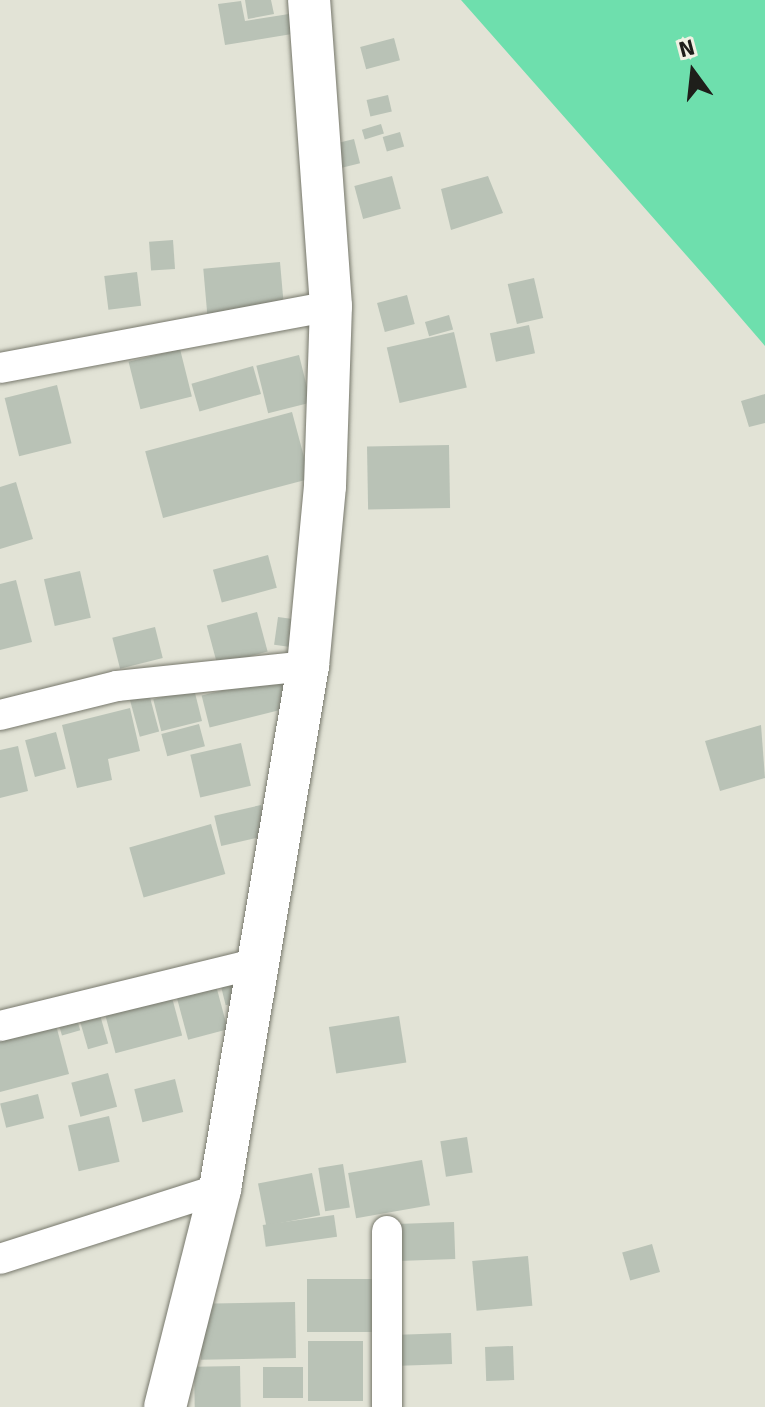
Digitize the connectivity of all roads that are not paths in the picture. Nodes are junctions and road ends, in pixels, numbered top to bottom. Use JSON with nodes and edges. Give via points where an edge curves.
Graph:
{"nodes":[{"id":1,"x":309,"y":0,"type":"edge"},
{"id":2,"x":331,"y":306,"type":"junction"},
{"id":3,"x":0,"y":368,"type":"edge"},
{"id":4,"x":308,"y":666,"type":"junction"},
{"id":5,"x":0,"y":715,"type":"edge"},
{"id":6,"x":255,"y":964,"type":"junction"},
{"id":7,"x":0,"y":1026,"type":"edge"},
{"id":8,"x":220,"y":1189,"type":"junction"},
{"id":9,"x":387,"y":1231,"type":"dead end"},
{"id":10,"x":0,"y":1259,"type":"edge"},
{"id":11,"x":165,"y":1407,"type":"edge"},
{"id":12,"x":387,"y":1407,"type":"edge"}],
"edges":[{"from":1,"to":2,"type":"street"},
{"from":2,"to":3,"type":"street"},
{"from":2,"to":4,"type":"street","via":[[325,486]]},
{"from":4,"to":5,"type":"street","via":[[117,686]]},
{"from":4,"to":6,"type":"street"},
{"from":6,"to":7,"type":"street"},
{"from":6,"to":8,"type":"street"},
{"from":8,"to":10,"type":"street"},
{"from":8,"to":11,"type":"street"},
{"from":9,"to":12,"type":"street"}]}
